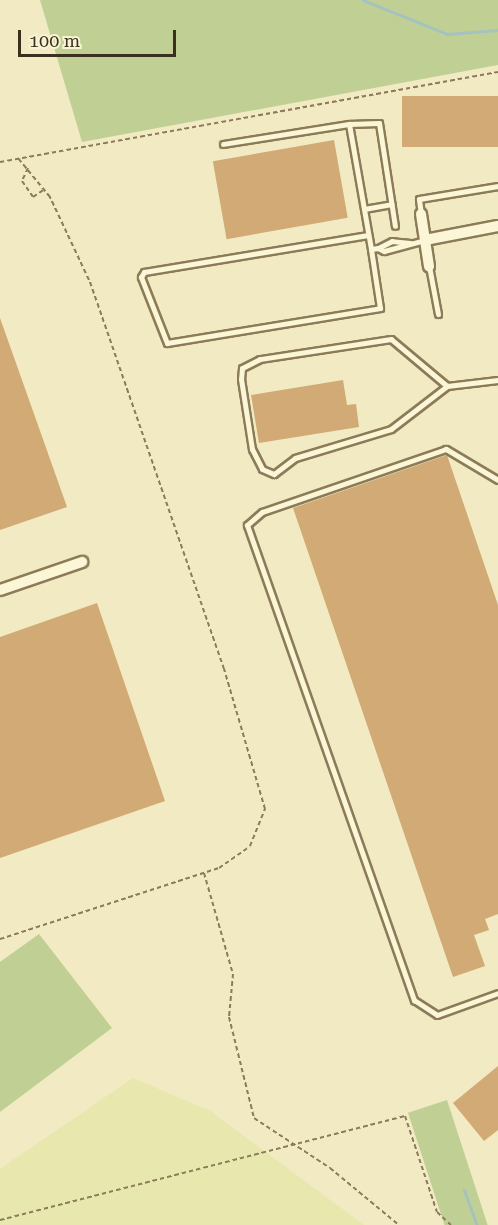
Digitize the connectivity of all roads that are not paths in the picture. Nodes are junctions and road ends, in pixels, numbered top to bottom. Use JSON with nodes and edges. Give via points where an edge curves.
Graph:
{"nodes":[{"id":1,"x":349,"y":124,"type":"junction"},
{"id":2,"x":223,"y":144,"type":"dead end"},
{"id":3,"x":498,"y":186,"type":"edge"},
{"id":4,"x":392,"y":204,"type":"junction"},
{"id":5,"x":364,"y":209,"type":"junction"},
{"id":6,"x":421,"y":214,"type":"joint"},
{"id":7,"x":395,"y":226,"type":"dead end"},
{"id":8,"x":498,"y":226,"type":"edge"},
{"id":9,"x":368,"y":235,"type":"junction"},
{"id":10,"x":425,"y":240,"type":"junction"},
{"id":11,"x":371,"y":249,"type":"junction"},
{"id":12,"x":429,"y":266,"type":"joint"},
{"id":13,"x":438,"y":314,"type":"dead end"},
{"id":14,"x":498,"y":380,"type":"edge"},
{"id":15,"x":447,"y":386,"type":"junction"},
{"id":16,"x":498,"y":480,"type":"edge"},
{"id":17,"x":82,"y":562,"type":"dead end"},
{"id":18,"x":0,"y":590,"type":"edge"},
{"id":19,"x":498,"y":993,"type":"edge"}],
"edges":[{"from":1,"to":2,"type":"lane"},
{"from":1,"to":4,"type":"lane","via":[[379,123]]},
{"from":1,"to":5,"type":"lane"},
{"from":3,"to":6,"type":"lane","via":[[419,199]]},
{"from":4,"to":5,"type":"lane"},
{"from":4,"to":7,"type":"lane"},
{"from":5,"to":9,"type":"lane"},
{"from":6,"to":10,"type":"street"},
{"from":8,"to":10,"type":"street"},
{"from":9,"to":11,"type":"lane"},
{"from":9,"to":11,"type":"lane","via":[[144,272],[141,277],[167,343],[380,308]]},
{"from":10,"to":11,"type":"lane","via":[[384,251]]},
{"from":10,"to":12,"type":"street"},
{"from":12,"to":13,"type":"lane"},
{"from":14,"to":15,"type":"lane"},
{"from":15,"to":15,"type":"lane","via":[[392,429],[295,458],[274,474],[262,469],[252,449],[241,379],[242,368],[260,359],[391,339]]},
{"from":16,"to":19,"type":"lane","via":[[446,449],[262,512],[247,525],[414,1000],[436,1015]]},
{"from":17,"to":18,"type":"street"}]}
